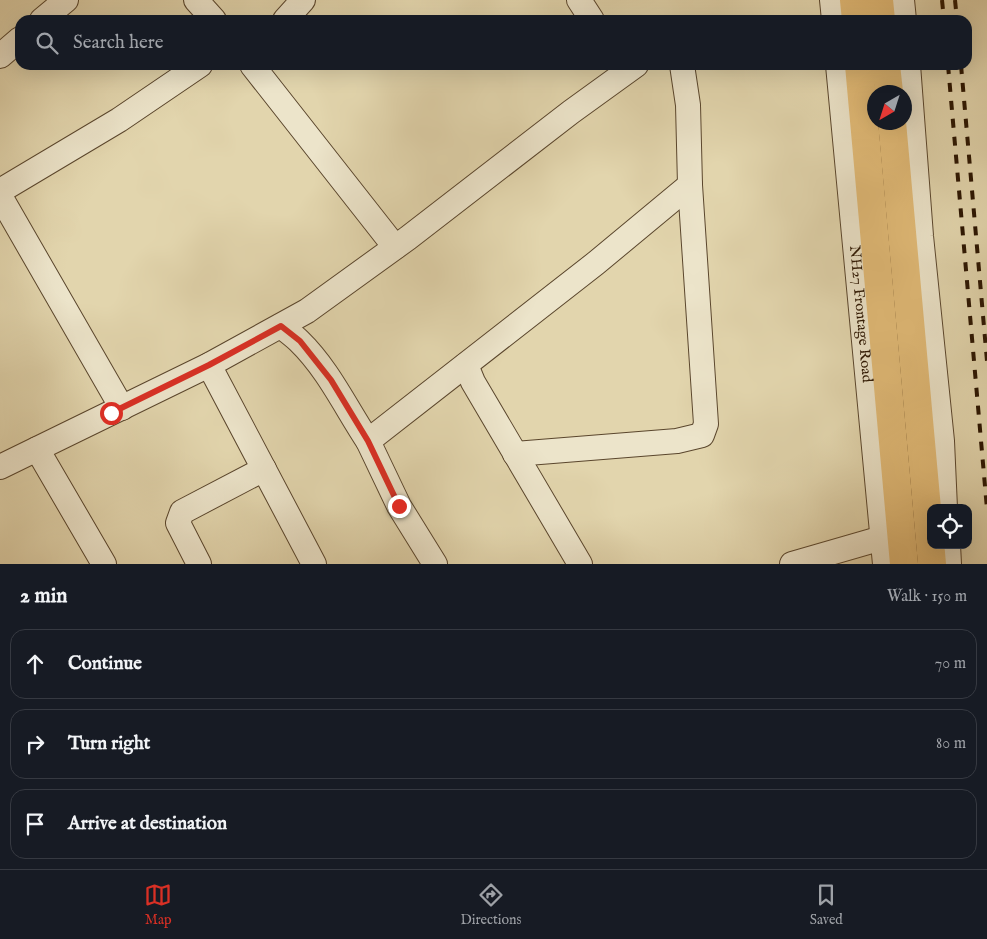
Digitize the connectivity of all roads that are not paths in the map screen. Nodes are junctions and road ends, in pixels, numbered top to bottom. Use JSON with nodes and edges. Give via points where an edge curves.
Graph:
{"nodes":[{"id":1,"x":66,"y":0,"type":"edge"},
{"id":2,"x":196,"y":0,"type":"edge"},
{"id":3,"x":303,"y":0,"type":"edge"},
{"id":4,"x":579,"y":0,"type":"edge"},
{"id":5,"x":832,"y":0,"type":"edge"},
{"id":6,"x":854,"y":0,"type":"edge"},
{"id":7,"x":879,"y":0,"type":"edge"},
{"id":8,"x":902,"y":0,"type":"edge"},
{"id":9,"x":48,"y":15,"type":"edge"},
{"id":10,"x":210,"y":15,"type":"edge"},
{"id":11,"x":290,"y":15,"type":"edge"},
{"id":12,"x":589,"y":15,"type":"edge"},
{"id":13,"x":834,"y":15,"type":"edge"},
{"id":14,"x":856,"y":15,"type":"edge"},
{"id":15,"x":880,"y":15,"type":"edge"},
{"id":16,"x":904,"y":15,"type":"edge"},
{"id":17,"x":15,"y":43,"type":"edge"},
{"id":18,"x":0,"y":56,"type":"edge"},
{"id":19,"x":193,"y":70,"type":"edge"},
{"id":20,"x":256,"y":70,"type":"edge"},
{"id":21,"x":624,"y":70,"type":"edge"},
{"id":22,"x":683,"y":70,"type":"edge"},
{"id":23,"x":838,"y":70,"type":"edge"},
{"id":24,"x":859,"y":70,"type":"edge"},
{"id":25,"x":887,"y":70,"type":"edge"},
{"id":26,"x":908,"y":70,"type":"edge"},
{"id":27,"x":888,"y":85,"type":"edge"},
{"id":28,"x":893,"y":130,"type":"edge"},
{"id":29,"x":690,"y":185,"type":"junction"},
{"id":30,"x":0,"y":191,"type":"edge"},
{"id":31,"x":0,"y":196,"type":"edge"},
{"id":32,"x":395,"y":247,"type":"junction"},
{"id":33,"x":281,"y":326,"type":"junction"},
{"id":34,"x":209,"y":365,"type":"junction"},
{"id":35,"x":466,"y":365,"type":"junction"},
{"id":36,"x":122,"y":408,"type":"junction"},
{"id":37,"x":368,"y":441,"type":"junction"},
{"id":38,"x":37,"y":449,"type":"junction"},
{"id":39,"x":515,"y":454,"type":"junction"},
{"id":40,"x":0,"y":467,"type":"edge"},
{"id":41,"x":264,"y":469,"type":"junction"},
{"id":42,"x":945,"y":504,"type":"edge"},
{"id":43,"x":882,"y":538,"type":"junction"},
{"id":44,"x":948,"y":549,"type":"edge"},
{"id":45,"x":104,"y":564,"type":"edge"},
{"id":46,"x":200,"y":564,"type":"edge"},
{"id":47,"x":314,"y":564,"type":"edge"},
{"id":48,"x":435,"y":564,"type":"edge"},
{"id":49,"x":580,"y":564,"type":"edge"},
{"id":50,"x":792,"y":564,"type":"edge"},
{"id":51,"x":885,"y":564,"type":"edge"},
{"id":52,"x":904,"y":564,"type":"edge"},
{"id":53,"x":932,"y":564,"type":"edge"},
{"id":54,"x":949,"y":564,"type":"edge"}],
"edges":[{"from":1,"to":9,"type":"street"},
{"from":2,"to":10,"type":"street"},
{"from":3,"to":11,"type":"street"},
{"from":4,"to":12,"type":"street"},
{"from":5,"to":13,"type":"street"},
{"from":6,"to":14,"type":"highway"},
{"from":7,"to":15,"type":"highway"},
{"from":8,"to":16,"type":"street"},
{"from":17,"to":18,"type":"street"},
{"from":19,"to":30,"type":"street","via":[[118,120]]},
{"from":20,"to":32,"type":"street"},
{"from":21,"to":32,"type":"street"},
{"from":22,"to":29,"type":"street","via":[[688,105]]},
{"from":23,"to":43,"type":"street","name":"NH27 Frontage Road"},
{"from":24,"to":52,"type":"highway"},
{"from":25,"to":27,"type":"highway"},
{"from":26,"to":42,"type":"street"},
{"from":28,"to":53,"type":"highway"},
{"from":29,"to":35,"type":"street","via":[[638,230]]},
{"from":29,"to":39,"type":"street","via":[[706,424],[702,435],[677,441]]},
{"from":31,"to":36,"type":"street"},
{"from":32,"to":33,"type":"street"},
{"from":33,"to":34,"type":"street"},
{"from":33,"to":37,"type":"street","via":[[317,361]]},
{"from":34,"to":36,"type":"street"},
{"from":34,"to":41,"type":"street"},
{"from":35,"to":37,"type":"street"},
{"from":35,"to":39,"type":"street"},
{"from":36,"to":38,"type":"street"},
{"from":37,"to":48,"type":"street","via":[[399,506]]},
{"from":38,"to":40,"type":"street"},
{"from":38,"to":45,"type":"street"},
{"from":39,"to":49,"type":"street"},
{"from":41,"to":46,"type":"street","via":[[182,512],[178,523]]},
{"from":41,"to":47,"type":"street"},
{"from":43,"to":50,"type":"street"},
{"from":43,"to":51,"type":"street","name":"NH27 Frontage Road"},
{"from":44,"to":54,"type":"street"}]}
